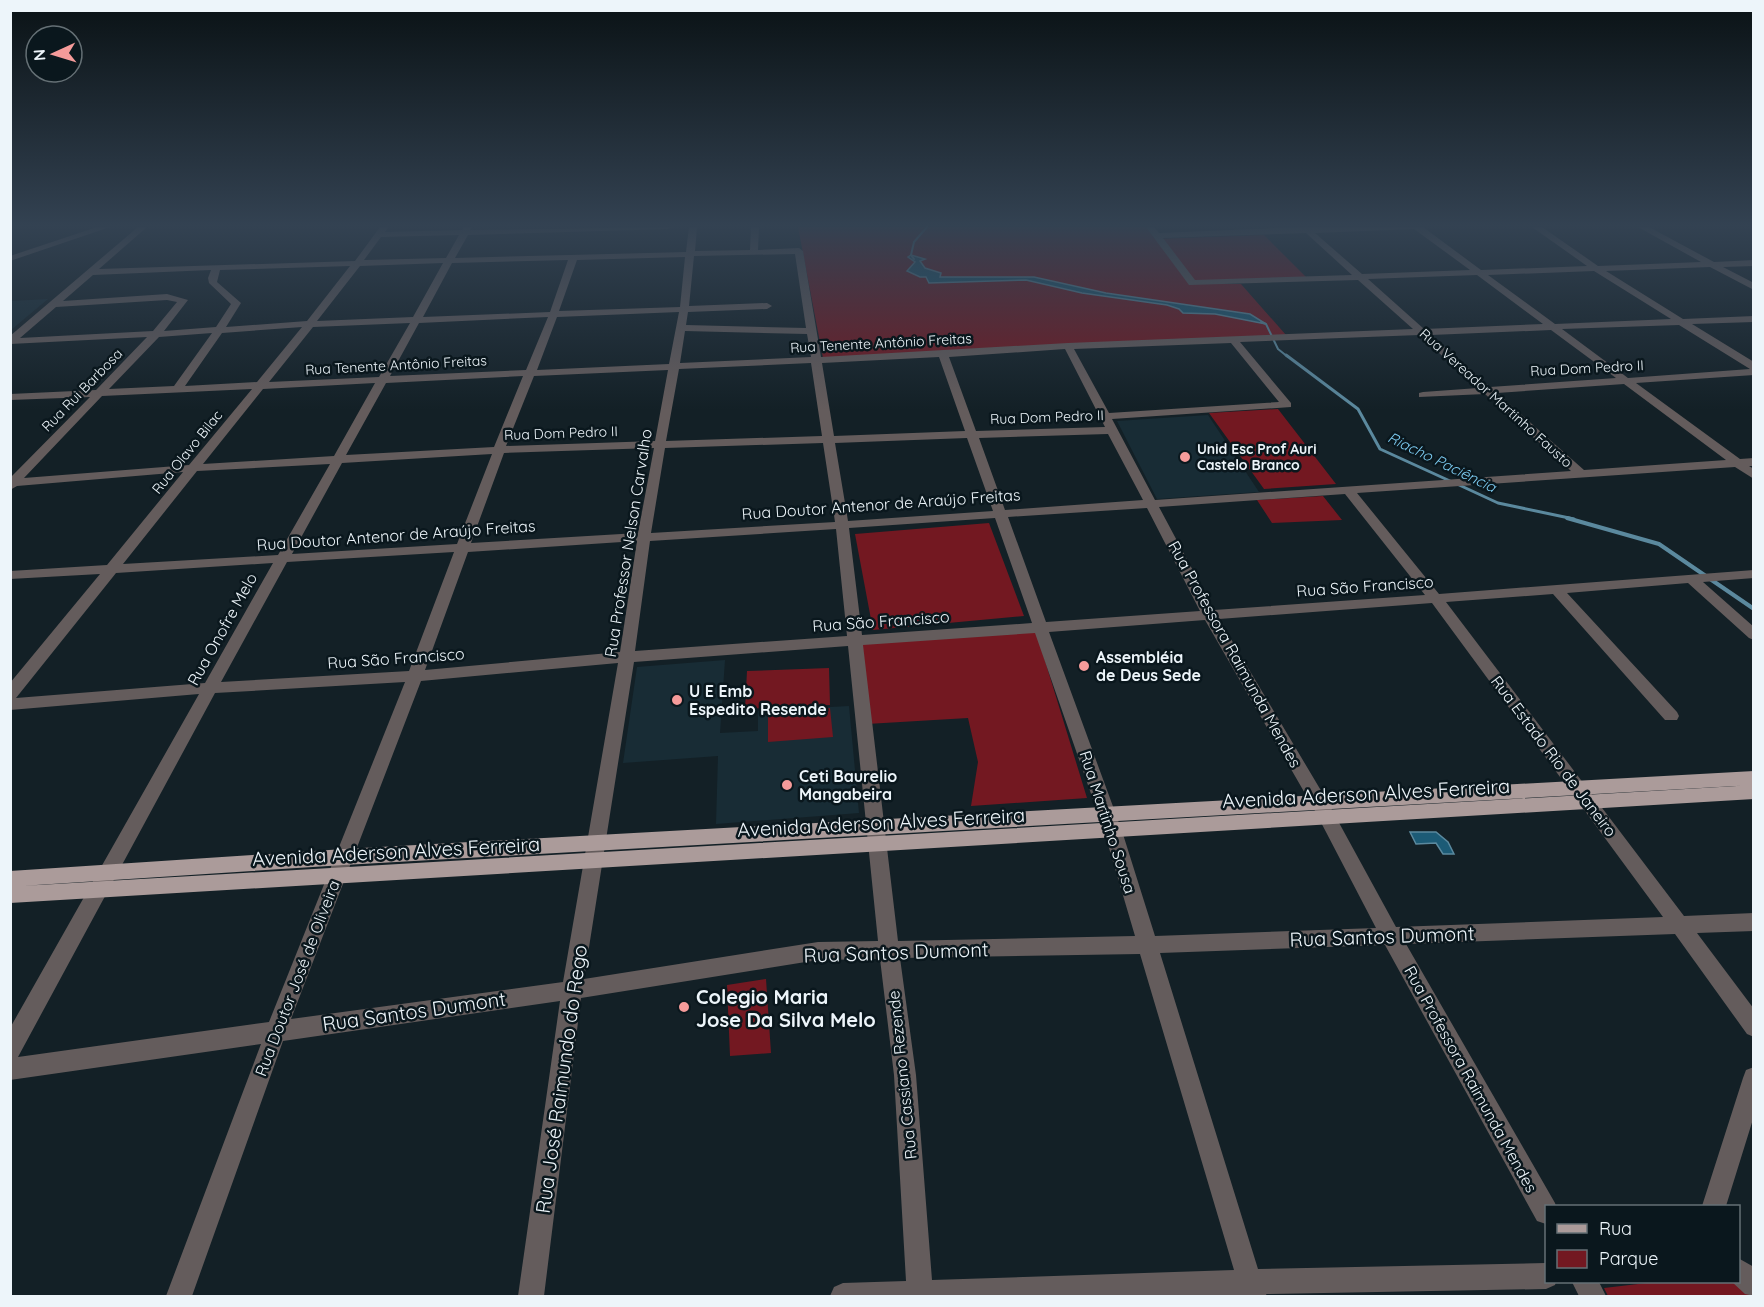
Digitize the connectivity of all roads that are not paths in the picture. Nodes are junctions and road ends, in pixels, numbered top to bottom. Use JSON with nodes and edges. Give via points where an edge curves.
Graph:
{"nodes":[{"id":1,"x":72,"y":288,"type":"edge"},
{"id":2,"x":219,"y":288,"type":"edge"},
{"id":3,"x":337,"y":288,"type":"edge"},
{"id":4,"x":434,"y":288,"type":"edge"},
{"id":5,"x":563,"y":288,"type":"edge"},
{"id":6,"x":687,"y":288,"type":"edge"},
{"id":7,"x":805,"y":288,"type":"edge"},
{"id":8,"x":1372,"y":288,"type":"edge"},
{"id":9,"x":1500,"y":288,"type":"edge"},
{"id":10,"x":1626,"y":288,"type":"edge"},
{"id":11,"x":53,"y":304,"type":"junction"},
{"id":12,"x":767,"y":306,"type":"dead end"},
{"id":13,"x":684,"y":309,"type":"junction"},
{"id":14,"x":553,"y":316,"type":"junction"},
{"id":15,"x":1754,"y":319,"type":"edge"},
{"id":16,"x":415,"y":321,"type":"junction"},
{"id":17,"x":1680,"y":322,"type":"junction"},
{"id":18,"x":310,"y":324,"type":"junction"},
{"id":19,"x":1552,"y":326,"type":"junction"},
{"id":20,"x":679,"y":328,"type":"junction"},
{"id":21,"x":221,"y":330,"type":"junction"},
{"id":22,"x":811,"y":331,"type":"junction"},
{"id":23,"x":1422,"y":332,"type":"junction"},
{"id":24,"x":156,"y":334,"type":"junction"},
{"id":25,"x":11,"y":341,"type":"edge"},
{"id":26,"x":1234,"y":341,"type":"junction"},
{"id":27,"x":1068,"y":346,"type":"junction"},
{"id":28,"x":943,"y":354,"type":"junction"},
{"id":29,"x":817,"y":360,"type":"junction"},
{"id":30,"x":674,"y":365,"type":"junction"},
{"id":31,"x":1754,"y":367,"type":"edge"},
{"id":32,"x":1754,"y":372,"type":"edge"},
{"id":33,"x":529,"y":373,"type":"junction"},
{"id":34,"x":381,"y":381,"type":"junction"},
{"id":35,"x":1625,"y":381,"type":"junction"},
{"id":36,"x":261,"y":384,"type":"junction"},
{"id":37,"x":177,"y":389,"type":"junction"},
{"id":38,"x":1486,"y":389,"type":"junction"},
{"id":39,"x":101,"y":393,"type":"junction"},
{"id":40,"x":1423,"y":395,"type":"dead end"},
{"id":41,"x":10,"y":397,"type":"edge"},
{"id":42,"x":1110,"y":423,"type":"junction"},
{"id":43,"x":972,"y":435,"type":"junction"},
{"id":44,"x":828,"y":439,"type":"junction"},
{"id":45,"x":660,"y":444,"type":"junction"},
{"id":46,"x":499,"y":450,"type":"junction"},
{"id":47,"x":338,"y":459,"type":"junction"},
{"id":48,"x":1754,"y":462,"type":"edge"},
{"id":49,"x":1736,"y":463,"type":"junction"},
{"id":50,"x":193,"y":468,"type":"junction"},
{"id":51,"x":1580,"y":473,"type":"junction"},
{"id":52,"x":1754,"y":475,"type":"edge"},
{"id":53,"x":11,"y":484,"type":"edge"},
{"id":54,"x":1348,"y":490,"type":"junction"},
{"id":55,"x":1152,"y":504,"type":"junction"},
{"id":56,"x":1000,"y":513,"type":"junction"},
{"id":57,"x":842,"y":525,"type":"junction"},
{"id":58,"x":644,"y":536,"type":"junction"},
{"id":59,"x":463,"y":547,"type":"junction"},
{"id":60,"x":283,"y":558,"type":"junction"},
{"id":61,"x":114,"y":568,"type":"junction"},
{"id":62,"x":1754,"y":574,"type":"edge"},
{"id":63,"x":10,"y":575,"type":"edge"},
{"id":64,"x":1692,"y":580,"type":"junction"},
{"id":65,"x":1557,"y":590,"type":"junction"},
{"id":66,"x":1436,"y":599,"type":"junction"},
{"id":67,"x":1210,"y":616,"type":"junction"},
{"id":68,"x":1041,"y":628,"type":"junction"},
{"id":69,"x":1754,"y":635,"type":"edge"},
{"id":70,"x":854,"y":641,"type":"junction"},
{"id":71,"x":627,"y":657,"type":"junction"},
{"id":72,"x":415,"y":675,"type":"junction"},
{"id":73,"x":210,"y":688,"type":"junction"},
{"id":74,"x":10,"y":694,"type":"edge"},
{"id":75,"x":10,"y":704,"type":"edge"},
{"id":76,"x":1671,"y":716,"type":"dead end"},
{"id":77,"x":1754,"y":778,"type":"edge"},
{"id":78,"x":1577,"y":787,"type":"junction"},
{"id":79,"x":1754,"y":792,"type":"edge"},
{"id":80,"x":1590,"y":804,"type":"junction"},
{"id":81,"x":1323,"y":810,"type":"junction"},
{"id":82,"x":1110,"y":823,"type":"junction"},
{"id":83,"x":876,"y":837,"type":"junction"},
{"id":84,"x":594,"y":853,"type":"junction"},
{"id":85,"x":344,"y":857,"type":"junction"},
{"id":86,"x":257,"y":863,"type":"junction"},
{"id":87,"x":109,"y":873,"type":"junction"},
{"id":88,"x":335,"y":876,"type":"junction"},
{"id":89,"x":10,"y":879,"type":"edge"},
{"id":90,"x":249,"y":882,"type":"junction"},
{"id":91,"x":97,"y":891,"type":"junction"},
{"id":92,"x":10,"y":895,"type":"edge"},
{"id":93,"x":1754,"y":922,"type":"edge"},
{"id":94,"x":1680,"y":925,"type":"junction"},
{"id":95,"x":1391,"y":936,"type":"junction"},
{"id":96,"x":1147,"y":945,"type":"junction"},
{"id":97,"x":889,"y":951,"type":"junction"},
{"id":98,"x":572,"y":990,"type":"junction"},
{"id":99,"x":1754,"y":1027,"type":"edge"},
{"id":100,"x":277,"y":1029,"type":"junction"},
{"id":101,"x":10,"y":1050,"type":"edge"},
{"id":102,"x":10,"y":1069,"type":"edge"},
{"id":103,"x":1754,"y":1078,"type":"edge"},
{"id":104,"x":1714,"y":1205,"type":"edge"},
{"id":105,"x":1545,"y":1210,"type":"edge"},
{"id":106,"x":1740,"y":1272,"type":"edge"},
{"id":107,"x":1545,"y":1276,"type":"edge"},
{"id":108,"x":1754,"y":1285,"type":"edge"},
{"id":109,"x":1252,"y":1289,"type":"edge"},
{"id":110,"x":920,"y":1295,"type":"edge"},
{"id":111,"x":179,"y":1296,"type":"edge"},
{"id":112,"x":531,"y":1296,"type":"edge"},
{"id":113,"x":843,"y":1296,"type":"edge"}],
"edges":[{"from":1,"to":11,"type":"street"},
{"from":2,"to":21,"type":"street","via":[[236,303]]},
{"from":3,"to":18,"type":"street","name":"Rua Olavo Bilac"},
{"from":4,"to":16,"type":"street","name":"Rua Onofre Melo"},
{"from":5,"to":14,"type":"street","name":"Rua Doutor José de Oliveira"},
{"from":6,"to":13,"type":"street","name":"Rua Professor Nelson Carvalho"},
{"from":7,"to":22,"type":"street","name":"Rua Cassiano Rezende"},
{"from":8,"to":23,"type":"street","name":"Rua Vereador Martinho Fausto"},
{"from":9,"to":19,"type":"street"},
{"from":10,"to":17,"type":"street"},
{"from":11,"to":24,"type":"street","name":"Rua Rui Barbosa","via":[[167,297],[183,300]]},
{"from":11,"to":25,"type":"street"},
{"from":12,"to":13,"type":"street"},
{"from":13,"to":14,"type":"street"},
{"from":13,"to":20,"type":"street","name":"Rua Professor Nelson Carvalho"},
{"from":14,"to":16,"type":"street"},
{"from":14,"to":33,"type":"street","name":"Rua Doutor José de Oliveira"},
{"from":15,"to":17,"type":"street","name":"Rua Tenente Antônio Freitas"},
{"from":16,"to":18,"type":"street"},
{"from":16,"to":34,"type":"street","name":"Rua Onofre Melo"},
{"from":17,"to":19,"type":"street","name":"Rua Tenente Antônio Freitas"},
{"from":17,"to":31,"type":"street"},
{"from":18,"to":21,"type":"street"},
{"from":18,"to":36,"type":"street","name":"Rua Olavo Bilac"},
{"from":19,"to":23,"type":"street","name":"Rua Tenente Antônio Freitas"},
{"from":19,"to":35,"type":"street"},
{"from":20,"to":22,"type":"street"},
{"from":20,"to":30,"type":"street","name":"Rua Professor Nelson Carvalho"},
{"from":21,"to":24,"type":"street"},
{"from":21,"to":37,"type":"street"},
{"from":22,"to":29,"type":"street","name":"Rua Cassiano Rezende"},
{"from":23,"to":26,"type":"street","name":"Rua Tenente Antônio Freitas"},
{"from":23,"to":38,"type":"street","name":"Rua Vereador Martinho Fausto"},
{"from":24,"to":25,"type":"street"},
{"from":24,"to":39,"type":"street","name":"Rua Rui Barbosa"},
{"from":26,"to":27,"type":"street","name":"Rua Tenente Antônio Freitas"},
{"from":26,"to":42,"type":"street","name":"Rua Dom Pedro II","via":[[1287,405]]},
{"from":27,"to":28,"type":"street","name":"Rua Tenente Antônio Freitas"},
{"from":27,"to":42,"type":"street","name":"Rua Professora Raimunda Mendes"},
{"from":28,"to":29,"type":"street","name":"Rua Tenente Antônio Freitas"},
{"from":28,"to":43,"type":"street","name":"Rua Martinho Sousa"},
{"from":29,"to":30,"type":"street","name":"Rua Tenente Antônio Freitas"},
{"from":29,"to":44,"type":"street","name":"Rua Cassiano Rezende"},
{"from":30,"to":33,"type":"street","name":"Rua Tenente Antônio Freitas"},
{"from":30,"to":45,"type":"street","name":"Rua Professor Nelson Carvalho"},
{"from":32,"to":35,"type":"street","name":"Rua Dom Pedro II"},
{"from":33,"to":34,"type":"street","name":"Rua Tenente Antônio Freitas"},
{"from":33,"to":46,"type":"street","name":"Rua Doutor José de Oliveira"},
{"from":34,"to":36,"type":"street","name":"Rua Tenente Antônio Freitas"},
{"from":34,"to":47,"type":"street","name":"Rua Onofre Melo"},
{"from":35,"to":38,"type":"street","name":"Rua Dom Pedro II"},
{"from":35,"to":49,"type":"street"},
{"from":36,"to":37,"type":"street","name":"Rua Tenente Antônio Freitas"},
{"from":36,"to":50,"type":"street","name":"Rua Olavo Bilac"},
{"from":37,"to":39,"type":"street","name":"Rua Tenente Antônio Freitas"},
{"from":38,"to":40,"type":"street","name":"Rua Dom Pedro II"},
{"from":38,"to":51,"type":"street","name":"Rua Vereador Martinho Fausto"},
{"from":39,"to":41,"type":"street","name":"Rua Tenente Antônio Freitas"},
{"from":39,"to":53,"type":"street","name":"Rua Rui Barbosa"},
{"from":42,"to":43,"type":"street","name":"Rua Dom Pedro II"},
{"from":42,"to":55,"type":"street","name":"Rua Professora Raimunda Mendes"},
{"from":43,"to":44,"type":"street","name":"Rua Dom Pedro II"},
{"from":43,"to":56,"type":"street","name":"Rua Martinho Sousa"},
{"from":44,"to":45,"type":"street","name":"Rua Dom Pedro II"},
{"from":44,"to":57,"type":"street","name":"Rua Cassiano Rezende"},
{"from":45,"to":46,"type":"street","name":"Rua Dom Pedro II"},
{"from":45,"to":58,"type":"street","name":"Rua Professor Nelson Carvalho"},
{"from":46,"to":47,"type":"street","name":"Rua Dom Pedro II"},
{"from":46,"to":59,"type":"street","name":"Rua Doutor José de Oliveira"},
{"from":47,"to":50,"type":"street","name":"Rua Dom Pedro II"},
{"from":47,"to":60,"type":"street","name":"Rua Onofre Melo"},
{"from":48,"to":49,"type":"street","name":"Rua Doutor Antenor de Araújo Freitas"},
{"from":49,"to":51,"type":"street","name":"Rua Doutor Antenor de Araújo Freitas"},
{"from":49,"to":52,"type":"street"},
{"from":50,"to":53,"type":"street","name":"Rua Dom Pedro II"},
{"from":50,"to":61,"type":"street","name":"Rua Olavo Bilac"},
{"from":51,"to":54,"type":"street","name":"Rua Doutor Antenor de Araújo Freitas"},
{"from":54,"to":55,"type":"street","name":"Rua Doutor Antenor de Araújo Freitas"},
{"from":54,"to":66,"type":"street","name":"Rua Estado Rio de Janeiro"},
{"from":55,"to":56,"type":"street","name":"Rua Doutor Antenor de Araújo Freitas"},
{"from":55,"to":67,"type":"street","name":"Rua Professora Raimunda Mendes"},
{"from":56,"to":57,"type":"street","name":"Rua Doutor Antenor de Araújo Freitas"},
{"from":56,"to":68,"type":"street","name":"Rua Martinho Sousa"},
{"from":57,"to":58,"type":"street","name":"Rua Doutor Antenor de Araújo Freitas"},
{"from":57,"to":70,"type":"street","name":"Rua Cassiano Rezende"},
{"from":58,"to":59,"type":"street","name":"Rua Doutor Antenor de Araújo Freitas"},
{"from":58,"to":71,"type":"street","name":"Rua Professor Nelson Carvalho"},
{"from":59,"to":60,"type":"street","name":"Rua Doutor Antenor de Araújo Freitas"},
{"from":59,"to":72,"type":"street","name":"Rua Doutor José de Oliveira"},
{"from":60,"to":61,"type":"street","name":"Rua Doutor Antenor de Araújo Freitas"},
{"from":60,"to":73,"type":"street","name":"Rua Onofre Melo"},
{"from":61,"to":63,"type":"street","name":"Rua Doutor Antenor de Araújo Freitas"},
{"from":61,"to":74,"type":"street","name":"Rua Olavo Bilac"},
{"from":62,"to":64,"type":"street","name":"Rua São Francisco"},
{"from":64,"to":65,"type":"street","name":"Rua São Francisco"},
{"from":64,"to":69,"type":"street"},
{"from":65,"to":66,"type":"street","name":"Rua São Francisco"},
{"from":65,"to":76,"type":"street"},
{"from":66,"to":67,"type":"street","name":"Rua São Francisco"},
{"from":66,"to":78,"type":"street","name":"Rua Estado Rio de Janeiro"},
{"from":67,"to":68,"type":"street","name":"Rua São Francisco"},
{"from":67,"to":81,"type":"street","name":"Rua Professora Raimunda Mendes"},
{"from":68,"to":70,"type":"street","name":"Rua São Francisco"},
{"from":68,"to":82,"type":"street","name":"Rua Martinho Sousa"},
{"from":70,"to":71,"type":"street","name":"Rua São Francisco"},
{"from":70,"to":83,"type":"street","name":"Rua Cassiano Rezende"},
{"from":71,"to":72,"type":"street","name":"Rua São Francisco"},
{"from":71,"to":84,"type":"street","name":"Rua Professor Nelson Carvalho"},
{"from":72,"to":73,"type":"street","name":"Rua São Francisco"},
{"from":72,"to":85,"type":"street","name":"Rua Doutor José de Oliveira"},
{"from":73,"to":75,"type":"street","name":"Rua São Francisco"},
{"from":73,"to":87,"type":"street","name":"Rua Onofre Melo"},
{"from":77,"to":78,"type":"main road","name":"Avenida Aderson Alves Ferreira"},
{"from":78,"to":80,"type":"street","name":"Rua Estado Rio de Janeiro"},
{"from":78,"to":81,"type":"main road","name":"Avenida Aderson Alves Ferreira"},
{"from":79,"to":80,"type":"main road","name":"Avenida Aderson Alves Ferreira"},
{"from":80,"to":81,"type":"main road","name":"Avenida Aderson Alves Ferreira"},
{"from":80,"to":94,"type":"street","name":"Rua Estado Rio de Janeiro"},
{"from":81,"to":82,"type":"main road","name":"Avenida Aderson Alves Ferreira"},
{"from":81,"to":95,"type":"street","name":"Rua Professora Raimunda Mendes"},
{"from":82,"to":83,"type":"main road","name":"Avenida Aderson Alves Ferreira"},
{"from":82,"to":96,"type":"street","name":"Rua Martinho Sousa"},
{"from":83,"to":84,"type":"main road","name":"Avenida Aderson Alves Ferreira"},
{"from":83,"to":97,"type":"street","name":"Rua Cassiano Rezende"},
{"from":84,"to":85,"type":"main road","name":"Avenida Aderson Alves Ferreira"},
{"from":84,"to":88,"type":"main road","name":"Avenida Aderson Alves Ferreira"},
{"from":84,"to":98,"type":"street","name":"Rua José Raimundo do Rego"},
{"from":85,"to":86,"type":"main road","name":"Avenida Aderson Alves Ferreira"},
{"from":85,"to":88,"type":"street","name":"Rua Doutor José de Oliveira"},
{"from":86,"to":87,"type":"main road","name":"Avenida Aderson Alves Ferreira"},
{"from":86,"to":90,"type":"main road"},
{"from":87,"to":89,"type":"main road","name":"Avenida Aderson Alves Ferreira"},
{"from":87,"to":91,"type":"street","name":"Rua Onofre Melo"},
{"from":88,"to":90,"type":"main road","name":"Avenida Aderson Alves Ferreira"},
{"from":88,"to":100,"type":"street","name":"Rua Doutor José de Oliveira"},
{"from":90,"to":91,"type":"main road","name":"Avenida Aderson Alves Ferreira"},
{"from":91,"to":92,"type":"main road","name":"Avenida Aderson Alves Ferreira"},
{"from":91,"to":101,"type":"street","name":"Rua Onofre Melo"},
{"from":93,"to":94,"type":"street","name":"Rua Santos Dumont"},
{"from":94,"to":95,"type":"street","name":"Rua Santos Dumont"},
{"from":94,"to":99,"type":"street","name":"Rua Estado Rio de Janeiro"},
{"from":95,"to":96,"type":"street","name":"Rua Santos Dumont"},
{"from":95,"to":105,"type":"street","name":"Rua Professora Raimunda Mendes"},
{"from":96,"to":97,"type":"street","name":"Rua Santos Dumont"},
{"from":96,"to":109,"type":"street","name":"Rua Martinho Sousa"},
{"from":97,"to":98,"type":"street","name":"Rua Santos Dumont","via":[[818,951]]},
{"from":97,"to":110,"type":"street","name":"Rua Cassiano Rezende","via":[[905,1075]]},
{"from":98,"to":100,"type":"street","name":"Rua Santos Dumont"},
{"from":98,"to":112,"type":"street","name":"Rua José Raimundo do Rego"},
{"from":100,"to":102,"type":"street","name":"Rua Santos Dumont"},
{"from":100,"to":111,"type":"street","name":"Rua Doutor José de Oliveira"},
{"from":103,"to":104,"type":"street"},
{"from":106,"to":108,"type":"street"},
{"from":107,"to":109,"type":"street"},
{"from":109,"to":110,"type":"street"},
{"from":110,"to":113,"type":"street"}]}
